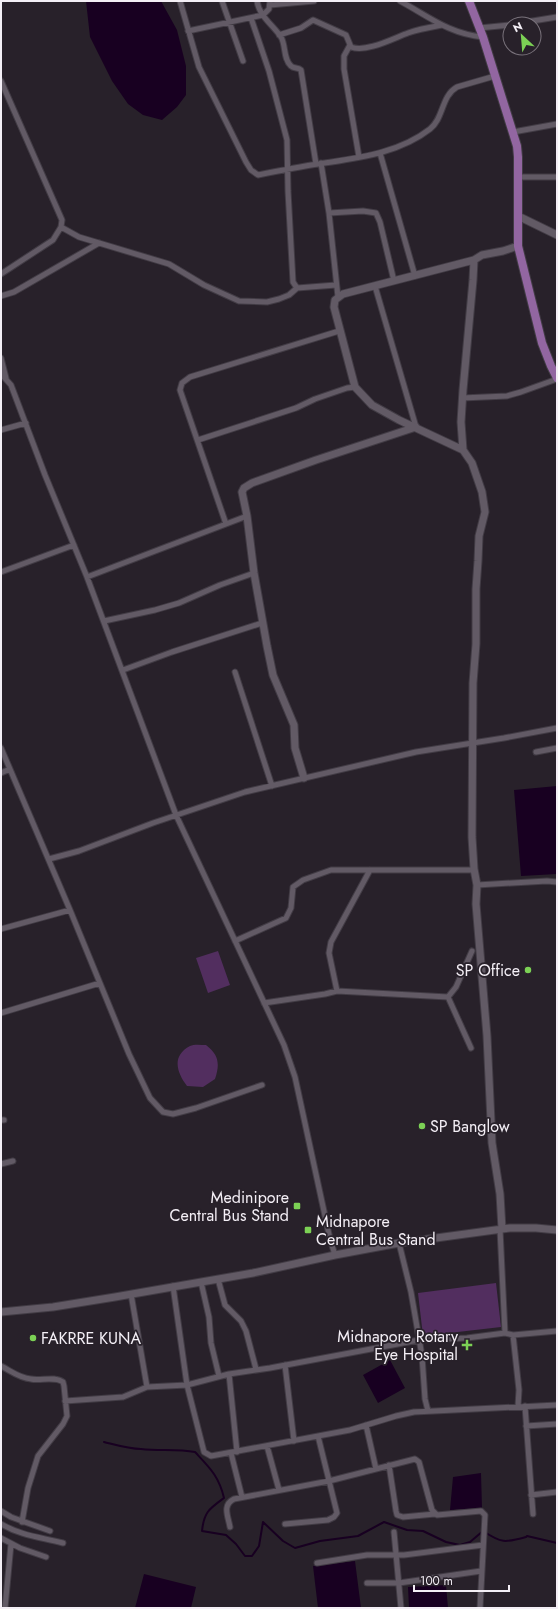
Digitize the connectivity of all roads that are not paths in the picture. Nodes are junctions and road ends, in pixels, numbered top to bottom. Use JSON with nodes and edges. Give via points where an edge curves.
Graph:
{"nodes":[{"id":1,"x":180,"y":1,"type":"edge"},
{"id":2,"x":222,"y":1,"type":"edge"},
{"id":3,"x":257,"y":1,"type":"edge"},
{"id":4,"x":314,"y":1,"type":"edge"},
{"id":5,"x":400,"y":1,"type":"edge"},
{"id":6,"x":469,"y":1,"type":"edge"},
{"id":7,"x":270,"y":3,"type":"edge"},
{"id":8,"x":263,"y":15,"type":"junction"},
{"id":9,"x":557,"y":17,"type":"edge"},
{"id":10,"x":251,"y":18,"type":"junction"},
{"id":11,"x":542,"y":19,"type":"edge"},
{"id":12,"x":230,"y":22,"type":"junction"},
{"id":13,"x":442,"y":25,"type":"junction"},
{"id":14,"x":502,"y":26,"type":"edge"},
{"id":15,"x":479,"y":28,"type":"junction"},
{"id":16,"x":188,"y":31,"type":"junction"},
{"id":17,"x":279,"y":35,"type":"junction"},
{"id":18,"x":482,"y":37,"type":"junction"},
{"id":19,"x":350,"y":45,"type":"junction"},
{"id":20,"x":243,"y":61,"type":"dead end"},
{"id":21,"x":495,"y":76,"type":"junction"},
{"id":22,"x":1,"y":81,"type":"edge"},
{"id":23,"x":557,"y":124,"type":"edge"},
{"id":24,"x":513,"y":132,"type":"junction"},
{"id":25,"x":380,"y":153,"type":"junction"},
{"id":26,"x":359,"y":157,"type":"junction"},
{"id":27,"x":319,"y":164,"type":"junction"},
{"id":28,"x":288,"y":170,"type":"junction"},
{"id":29,"x":518,"y":177,"type":"junction"},
{"id":30,"x":557,"y":177,"type":"edge"},
{"id":31,"x":329,"y":213,"type":"junction"},
{"id":32,"x":518,"y":216,"type":"junction"},
{"id":33,"x":61,"y":227,"type":"junction"},
{"id":34,"x":557,"y":235,"type":"edge"},
{"id":35,"x":99,"y":243,"type":"junction"},
{"id":36,"x":518,"y":246,"type":"junction"},
{"id":37,"x":474,"y":260,"type":"junction"},
{"id":38,"x":1,"y":274,"type":"edge"},
{"id":39,"x":415,"y":276,"type":"junction"},
{"id":40,"x":394,"y":281,"type":"junction"},
{"id":41,"x":336,"y":285,"type":"junction"},
{"id":42,"x":374,"y":286,"type":"junction"},
{"id":43,"x":297,"y":288,"type":"junction"},
{"id":44,"x":1,"y":296,"type":"edge"},
{"id":45,"x":338,"y":297,"type":"junction"},
{"id":46,"x":339,"y":330,"type":"junction"},
{"id":47,"x":1,"y":358,"type":"edge"},
{"id":48,"x":1,"y":374,"type":"edge"},
{"id":49,"x":6,"y":378,"type":"junction"},
{"id":50,"x":557,"y":378,"type":"edge"},
{"id":51,"x":355,"y":386,"type":"junction"},
{"id":52,"x":462,"y":398,"type":"junction"},
{"id":53,"x":26,"y":423,"type":"junction"},
{"id":54,"x":416,"y":427,"type":"junction"},
{"id":55,"x":1,"y":430,"type":"edge"},
{"id":56,"x":198,"y":440,"type":"junction"},
{"id":57,"x":463,"y":450,"type":"junction"},
{"id":58,"x":247,"y":516,"type":"junction"},
{"id":59,"x":226,"y":524,"type":"junction"},
{"id":60,"x":74,"y":545,"type":"junction"},
{"id":61,"x":1,"y":572,"type":"edge"},
{"id":62,"x":254,"y":573,"type":"junction"},
{"id":63,"x":87,"y":577,"type":"junction"},
{"id":64,"x":104,"y":621,"type":"junction"},
{"id":65,"x":262,"y":623,"type":"junction"},
{"id":66,"x":123,"y":670,"type":"junction"},
{"id":67,"x":235,"y":672,"type":"dead end"},
{"id":68,"x":557,"y":728,"type":"edge"},
{"id":69,"x":472,"y":743,"type":"junction"},
{"id":70,"x":1,"y":748,"type":"edge"},
{"id":71,"x":557,"y":748,"type":"edge"},
{"id":72,"x":536,"y":752,"type":"dead end"},
{"id":73,"x":10,"y":769,"type":"junction"},
{"id":74,"x":1,"y":773,"type":"edge"},
{"id":75,"x":304,"y":778,"type":"junction"},
{"id":76,"x":272,"y":786,"type":"junction"},
{"id":77,"x":176,"y":815,"type":"junction"},
{"id":78,"x":49,"y":859,"type":"junction"},
{"id":79,"x":474,"y":869,"type":"junction"},
{"id":80,"x":370,"y":870,"type":"junction"},
{"id":81,"x":557,"y":882,"type":"edge"},
{"id":82,"x":477,"y":884,"type":"junction"},
{"id":83,"x":70,"y":910,"type":"junction"},
{"id":84,"x":1,"y":929,"type":"edge"},
{"id":85,"x":235,"y":941,"type":"junction"},
{"id":86,"x":472,"y":951,"type":"dead end"},
{"id":87,"x":100,"y":983,"type":"junction"},
{"id":88,"x":337,"y":991,"type":"junction"},
{"id":89,"x":448,"y":997,"type":"junction"},
{"id":90,"x":264,"y":1004,"type":"junction"},
{"id":91,"x":1,"y":1013,"type":"edge"},
{"id":92,"x":471,"y":1048,"type":"dead end"},
{"id":93,"x":262,"y":1085,"type":"dead end"},
{"id":94,"x":13,"y":1160,"type":"dead end"},
{"id":95,"x":1,"y":1164,"type":"edge"},
{"id":96,"x":501,"y":1229,"type":"junction"},
{"id":97,"x":557,"y":1230,"type":"edge"},
{"id":98,"x":399,"y":1243,"type":"junction"},
{"id":99,"x":335,"y":1255,"type":"junction"},
{"id":100,"x":218,"y":1279,"type":"junction"},
{"id":101,"x":201,"y":1282,"type":"junction"},
{"id":102,"x":173,"y":1286,"type":"junction"},
{"id":103,"x":131,"y":1294,"type":"junction"},
{"id":104,"x":1,"y":1312,"type":"edge"},
{"id":105,"x":557,"y":1331,"type":"edge"},
{"id":106,"x":505,"y":1333,"type":"junction"},
{"id":107,"x":513,"y":1335,"type":"junction"},
{"id":108,"x":419,"y":1340,"type":"junction"},
{"id":109,"x":285,"y":1365,"type":"junction"},
{"id":110,"x":1,"y":1366,"type":"edge"},
{"id":111,"x":256,"y":1369,"type":"junction"},
{"id":112,"x":229,"y":1374,"type":"junction"},
{"id":113,"x":219,"y":1376,"type":"junction"},
{"id":114,"x":187,"y":1385,"type":"junction"},
{"id":115,"x":147,"y":1387,"type":"junction"},
{"id":116,"x":65,"y":1401,"type":"junction"},
{"id":117,"x":557,"y":1405,"type":"edge"},
{"id":118,"x":518,"y":1406,"type":"junction"},
{"id":119,"x":525,"y":1406,"type":"junction"},
{"id":120,"x":428,"y":1412,"type":"junction"},
{"id":121,"x":557,"y":1424,"type":"edge"},
{"id":122,"x":366,"y":1425,"type":"junction"},
{"id":123,"x":526,"y":1426,"type":"junction"},
{"id":124,"x":318,"y":1436,"type":"junction"},
{"id":125,"x":294,"y":1440,"type":"junction"},
{"id":126,"x":267,"y":1446,"type":"junction"},
{"id":127,"x":237,"y":1452,"type":"junction"},
{"id":128,"x":231,"y":1453,"type":"junction"},
{"id":129,"x":389,"y":1465,"type":"junction"},
{"id":130,"x":376,"y":1469,"type":"junction"},
{"id":131,"x":329,"y":1481,"type":"junction"},
{"id":132,"x":279,"y":1490,"type":"junction"},
{"id":133,"x":557,"y":1492,"type":"edge"},
{"id":134,"x":531,"y":1494,"type":"junction"},
{"id":135,"x":242,"y":1497,"type":"junction"},
{"id":136,"x":1,"y":1511,"type":"edge"},
{"id":137,"x":435,"y":1514,"type":"junction"},
{"id":138,"x":533,"y":1514,"type":"dead end"},
{"id":139,"x":22,"y":1522,"type":"junction"},
{"id":140,"x":1,"y":1524,"type":"edge"},
{"id":141,"x":285,"y":1524,"type":"dead end"},
{"id":142,"x":230,"y":1527,"type":"dead end"},
{"id":143,"x":50,"y":1531,"type":"dead end"},
{"id":144,"x":394,"y":1532,"type":"dead end"},
{"id":145,"x":1,"y":1538,"type":"edge"},
{"id":146,"x":62,"y":1543,"type":"dead end"},
{"id":147,"x":11,"y":1544,"type":"junction"},
{"id":148,"x":483,"y":1545,"type":"junction"},
{"id":149,"x":397,"y":1555,"type":"junction"},
{"id":150,"x":46,"y":1557,"type":"dead end"},
{"id":151,"x":317,"y":1562,"type":"dead end"},
{"id":152,"x":481,"y":1571,"type":"junction"},
{"id":153,"x":367,"y":1583,"type":"dead end"},
{"id":154,"x":399,"y":1583,"type":"junction"},
{"id":155,"x":5,"y":1608,"type":"edge"},
{"id":156,"x":402,"y":1608,"type":"edge"},
{"id":157,"x":480,"y":1608,"type":"edge"}],
"edges":[{"from":1,"to":16,"type":"street"},
{"from":2,"to":12,"type":"street"},
{"from":3,"to":8,"type":"street"},
{"from":4,"to":7,"type":"street"},
{"from":5,"to":13,"type":"street"},
{"from":6,"to":15,"type":"main road"},
{"from":7,"to":8,"type":"street","via":[[269,9]]},
{"from":8,"to":10,"type":"street"},
{"from":8,"to":17,"type":"street"},
{"from":9,"to":11,"type":"street"},
{"from":10,"to":12,"type":"street"},
{"from":10,"to":28,"type":"street","via":[[285,134]]},
{"from":12,"to":16,"type":"street"},
{"from":12,"to":20,"type":"street"},
{"from":13,"to":18,"type":"street","via":[[461,34]]},
{"from":13,"to":19,"type":"street","via":[[410,32],[375,46],[356,48]]},
{"from":14,"to":15,"type":"street"},
{"from":15,"to":18,"type":"main road"},
{"from":16,"to":28,"type":"street","via":[[198,67],[251,170],[258,175]]},
{"from":17,"to":19,"type":"street","via":[[316,20],[346,35]]},
{"from":17,"to":27,"type":"street","via":[[290,65],[299,68],[302,73]]},
{"from":18,"to":21,"type":"main road"},
{"from":19,"to":26,"type":"street","via":[[344,56],[344,69]]},
{"from":21,"to":24,"type":"main road"},
{"from":21,"to":25,"type":"street","via":[[452,90],[438,121],[430,130],[392,150]]},
{"from":22,"to":33,"type":"street","via":[[59,212]]},
{"from":23,"to":24,"type":"street"},
{"from":24,"to":29,"type":"main road","via":[[518,157]]},
{"from":25,"to":26,"type":"street"},
{"from":25,"to":39,"type":"street"},
{"from":26,"to":27,"type":"street"},
{"from":27,"to":28,"type":"street"},
{"from":27,"to":31,"type":"street"},
{"from":28,"to":43,"type":"street","via":[[292,274]]},
{"from":29,"to":30,"type":"street"},
{"from":29,"to":32,"type":"main road"},
{"from":31,"to":40,"type":"street","via":[[376,213]]},
{"from":31,"to":41,"type":"street"},
{"from":32,"to":34,"type":"street"},
{"from":32,"to":36,"type":"main road"},
{"from":33,"to":35,"type":"street","via":[[78,237]]},
{"from":33,"to":38,"type":"street","via":[[48,244]]},
{"from":35,"to":43,"type":"street","via":[[169,264],[204,285],[239,300],[267,302],[289,295]]},
{"from":35,"to":44,"type":"street","via":[[20,289]]},
{"from":36,"to":37,"type":"street","via":[[482,255]]},
{"from":36,"to":50,"type":"main road","via":[[542,343]]},
{"from":37,"to":39,"type":"street"},
{"from":37,"to":52,"type":"street"},
{"from":39,"to":40,"type":"street"},
{"from":40,"to":42,"type":"street"},
{"from":41,"to":43,"type":"street"},
{"from":41,"to":45,"type":"street"},
{"from":42,"to":45,"type":"street"},
{"from":42,"to":54,"type":"street"},
{"from":45,"to":46,"type":"street","via":[[334,300],[334,307]]},
{"from":46,"to":51,"type":"street"},
{"from":46,"to":56,"type":"street","via":[[185,380],[180,390]]},
{"from":47,"to":49,"type":"street"},
{"from":48,"to":49,"type":"street"},
{"from":49,"to":53,"type":"street","via":[[11,384]]},
{"from":50,"to":52,"type":"street","via":[[507,396]]},
{"from":51,"to":54,"type":"street","via":[[372,405]]},
{"from":51,"to":56,"type":"street"},
{"from":52,"to":57,"type":"street"},
{"from":53,"to":55,"type":"street"},
{"from":53,"to":60,"type":"street"},
{"from":54,"to":57,"type":"street"},
{"from":54,"to":58,"type":"street","via":[[252,483],[242,492]]},
{"from":56,"to":59,"type":"street"},
{"from":57,"to":69,"type":"street","via":[[472,463],[482,492],[485,512],[479,536],[476,589]]},
{"from":58,"to":59,"type":"street"},
{"from":58,"to":62,"type":"street"},
{"from":59,"to":63,"type":"street"},
{"from":60,"to":61,"type":"street"},
{"from":60,"to":63,"type":"street"},
{"from":62,"to":64,"type":"street","via":[[179,603]]},
{"from":62,"to":65,"type":"street"},
{"from":63,"to":64,"type":"street"},
{"from":64,"to":66,"type":"street"},
{"from":65,"to":66,"type":"street"},
{"from":65,"to":75,"type":"street","via":[[274,675],[294,725],[295,748]]},
{"from":66,"to":77,"type":"street"},
{"from":67,"to":76,"type":"street"},
{"from":68,"to":69,"type":"street"},
{"from":69,"to":75,"type":"street","via":[[416,752]]},
{"from":69,"to":79,"type":"street"},
{"from":70,"to":73,"type":"street"},
{"from":71,"to":72,"type":"street"},
{"from":73,"to":74,"type":"street"},
{"from":73,"to":78,"type":"street"},
{"from":75,"to":76,"type":"street"},
{"from":76,"to":77,"type":"street","via":[[245,792]]},
{"from":77,"to":78,"type":"street","via":[[79,851]]},
{"from":77,"to":85,"type":"street"},
{"from":78,"to":83,"type":"street"},
{"from":79,"to":80,"type":"street"},
{"from":79,"to":82,"type":"street"},
{"from":80,"to":85,"type":"street","via":[[331,870],[303,880],[293,887],[291,908],[286,918]]},
{"from":80,"to":88,"type":"street","via":[[331,942],[329,953]]},
{"from":81,"to":82,"type":"street"},
{"from":82,"to":96,"type":"street","via":[[476,904],[488,1036],[492,1143],[500,1194]]},
{"from":83,"to":84,"type":"street"},
{"from":83,"to":87,"type":"street"},
{"from":85,"to":90,"type":"street"},
{"from":86,"to":89,"type":"street","via":[[456,987]]},
{"from":87,"to":91,"type":"street"},
{"from":87,"to":93,"type":"street","via":[[150,1098],[163,1112],[173,1114],[196,1108]]},
{"from":88,"to":89,"type":"street"},
{"from":88,"to":90,"type":"street"},
{"from":89,"to":92,"type":"street"},
{"from":90,"to":99,"type":"street","via":[[284,1045],[295,1077]]},
{"from":94,"to":95,"type":"street"},
{"from":96,"to":97,"type":"street"},
{"from":96,"to":98,"type":"street"},
{"from":96,"to":106,"type":"street"},
{"from":98,"to":99,"type":"street"},
{"from":98,"to":108,"type":"street"},
{"from":99,"to":100,"type":"street"},
{"from":100,"to":101,"type":"street"},
{"from":100,"to":111,"type":"street","via":[[225,1305],[241,1321],[246,1331]]},
{"from":101,"to":102,"type":"street"},
{"from":101,"to":113,"type":"street"},
{"from":102,"to":103,"type":"street"},
{"from":102,"to":114,"type":"street"},
{"from":103,"to":104,"type":"street","via":[[53,1307]]},
{"from":103,"to":115,"type":"street"},
{"from":105,"to":107,"type":"street"},
{"from":106,"to":107,"type":"street"},
{"from":106,"to":108,"type":"street"},
{"from":107,"to":118,"type":"street","via":[[519,1390]]},
{"from":108,"to":109,"type":"street"},
{"from":108,"to":120,"type":"street"},
{"from":109,"to":111,"type":"street"},
{"from":109,"to":125,"type":"street"},
{"from":110,"to":116,"type":"street","via":[[24,1378],[60,1380],[64,1386]]},
{"from":111,"to":112,"type":"street"},
{"from":112,"to":113,"type":"street"},
{"from":112,"to":127,"type":"street"},
{"from":113,"to":114,"type":"street"},
{"from":114,"to":115,"type":"street"},
{"from":114,"to":128,"type":"street","via":[[204,1452],[211,1456]]},
{"from":115,"to":116,"type":"street","via":[[123,1397]]},
{"from":116,"to":139,"type":"street","via":[[65,1420],[38,1456],[28,1488]]},
{"from":117,"to":119,"type":"street"},
{"from":118,"to":119,"type":"street"},
{"from":118,"to":120,"type":"street"},
{"from":119,"to":123,"type":"street"},
{"from":120,"to":122,"type":"street","via":[[404,1414]]},
{"from":121,"to":123,"type":"street"},
{"from":122,"to":124,"type":"street"},
{"from":122,"to":130,"type":"street"},
{"from":123,"to":134,"type":"street"},
{"from":124,"to":125,"type":"street"},
{"from":124,"to":131,"type":"street"},
{"from":125,"to":126,"type":"street"},
{"from":126,"to":127,"type":"street"},
{"from":126,"to":132,"type":"street"},
{"from":127,"to":128,"type":"street"},
{"from":128,"to":135,"type":"street"},
{"from":129,"to":130,"type":"street"},
{"from":129,"to":137,"type":"street","via":[[412,1459],[418,1460]]},
{"from":129,"to":137,"type":"street","via":[[397,1514],[403,1517]]},
{"from":130,"to":131,"type":"street"},
{"from":131,"to":132,"type":"street"},
{"from":131,"to":141,"type":"street","via":[[337,1513],[334,1517],[322,1521]]},
{"from":132,"to":135,"type":"street"},
{"from":133,"to":134,"type":"street"},
{"from":134,"to":138,"type":"street"},
{"from":135,"to":142,"type":"street","via":[[227,1504]]},
{"from":136,"to":139,"type":"street"},
{"from":137,"to":148,"type":"street","via":[[481,1511],[485,1515]]},
{"from":139,"to":143,"type":"street"},
{"from":140,"to":146,"type":"street","via":[[24,1535]]},
{"from":144,"to":149,"type":"street"},
{"from":145,"to":147,"type":"street"},
{"from":147,"to":150,"type":"street"},
{"from":147,"to":155,"type":"street"},
{"from":148,"to":149,"type":"street"},
{"from":148,"to":152,"type":"street"},
{"from":149,"to":151,"type":"street","via":[[367,1555]]},
{"from":149,"to":154,"type":"street"},
{"from":152,"to":154,"type":"street"},
{"from":152,"to":157,"type":"street"},
{"from":153,"to":154,"type":"street"},
{"from":154,"to":156,"type":"street"}]}
